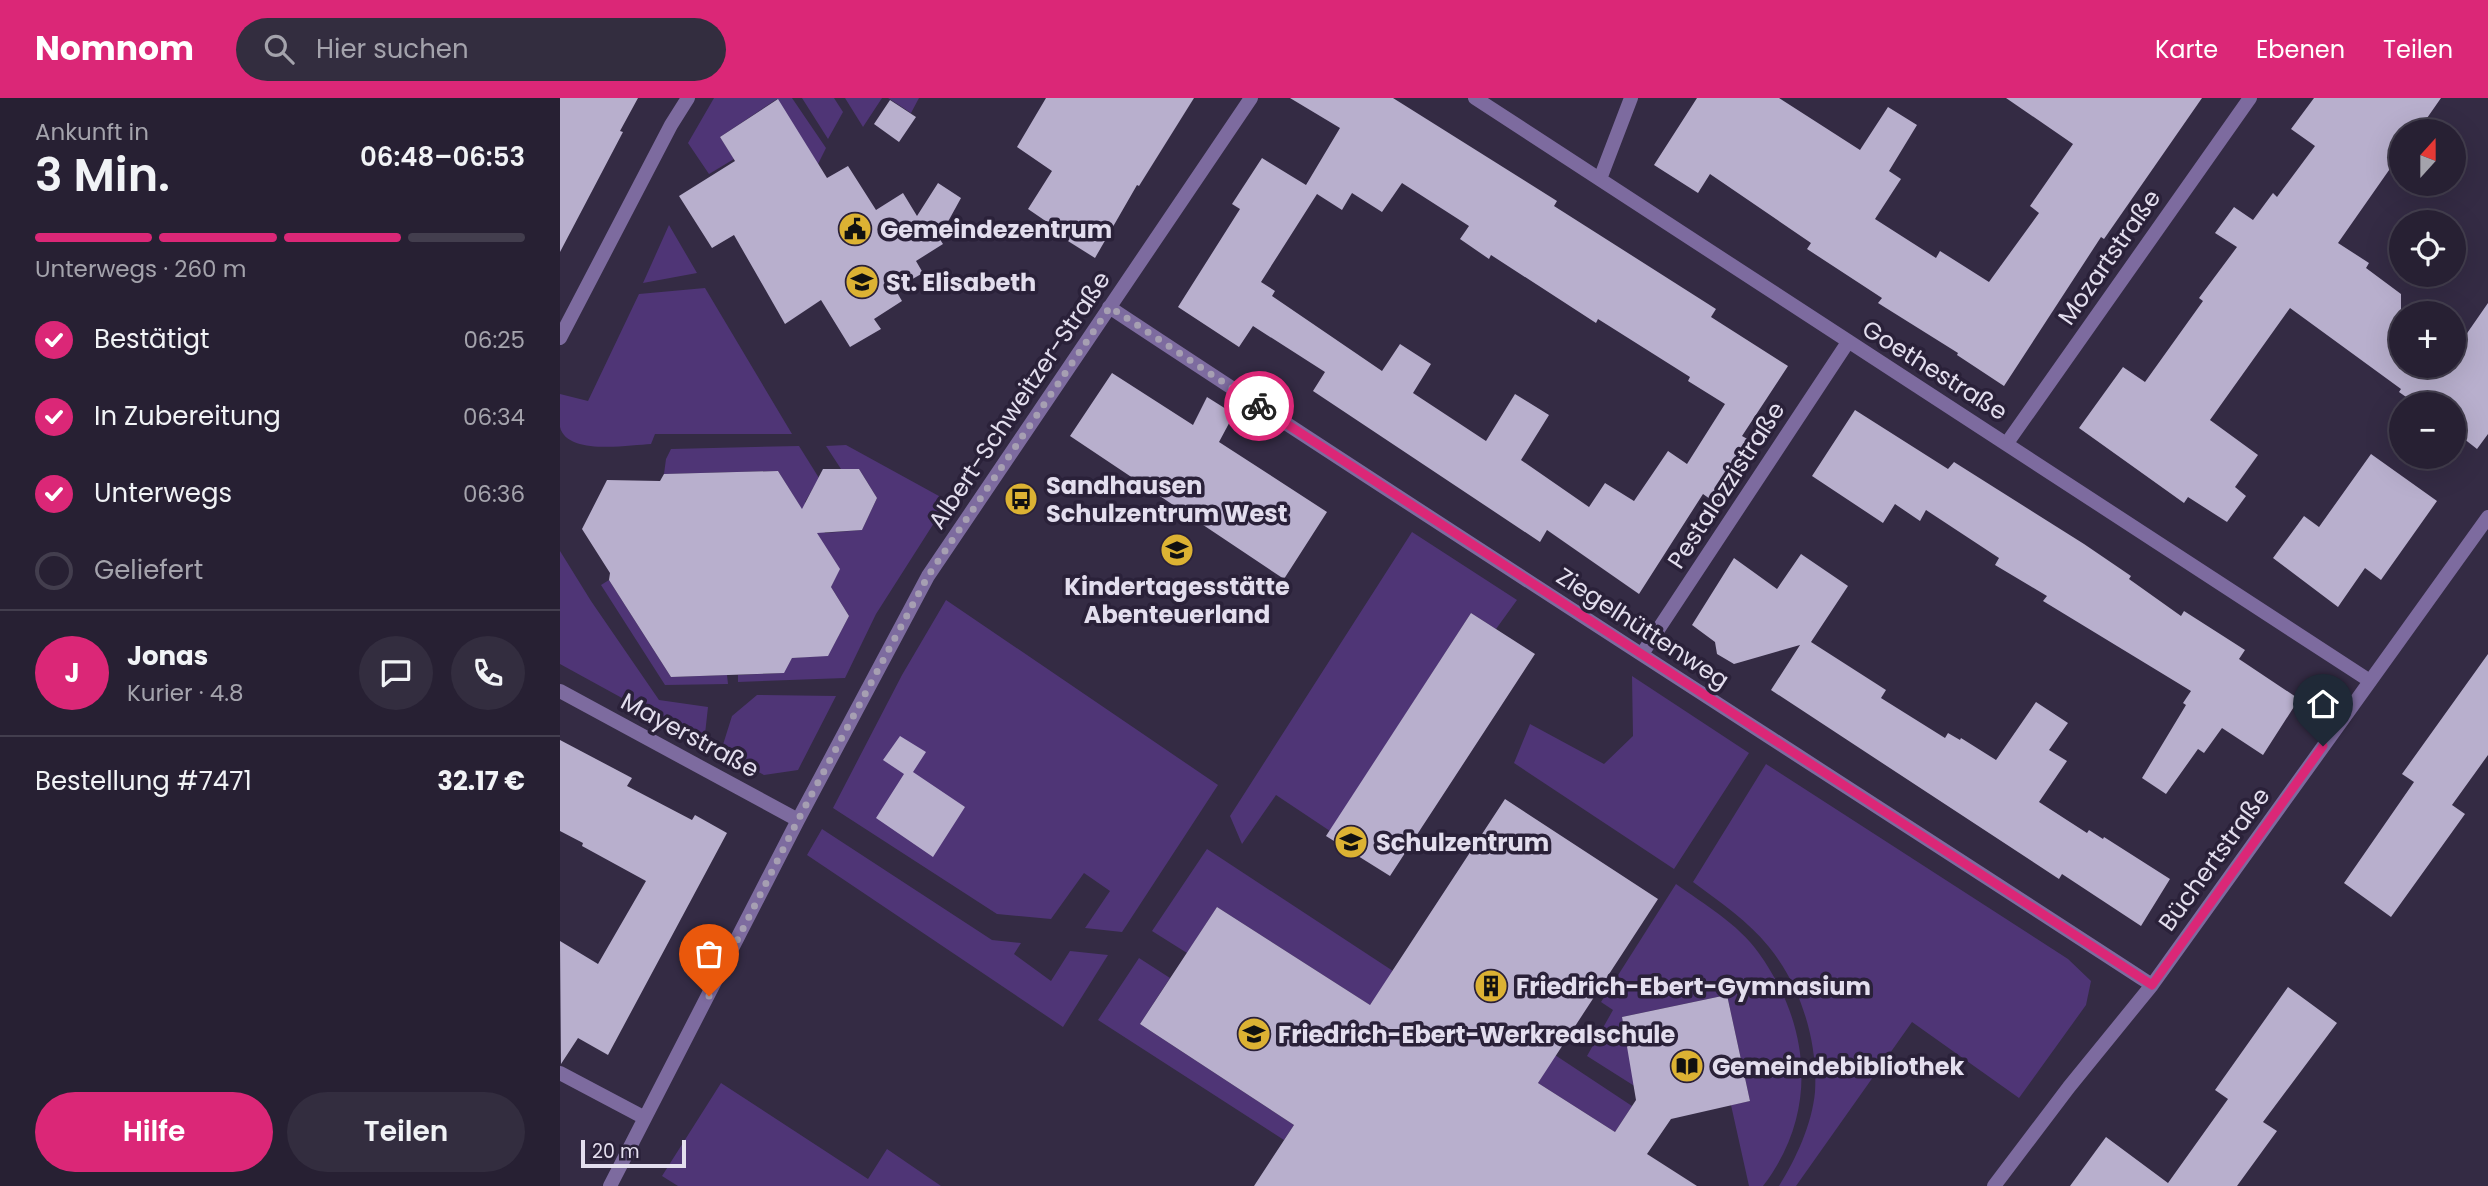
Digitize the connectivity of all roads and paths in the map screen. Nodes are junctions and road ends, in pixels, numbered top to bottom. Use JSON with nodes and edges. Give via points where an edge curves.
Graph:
{"nodes":[{"id":1,"x":688,"y":98,"type":"edge"},
{"id":2,"x":1251,"y":98,"type":"edge"},
{"id":3,"x":1475,"y":98,"type":"edge"},
{"id":4,"x":1631,"y":98,"type":"edge"},
{"id":5,"x":2250,"y":98,"type":"edge"},
{"id":6,"x":1601,"y":179,"type":"junction"},
{"id":7,"x":1110,"y":307,"type":"junction"},
{"id":8,"x":560,"y":338,"type":"edge"},
{"id":9,"x":1848,"y":342,"type":"junction"},
{"id":10,"x":2007,"y":443,"type":"junction"},
{"id":11,"x":2488,"y":517,"type":"edge"},
{"id":12,"x":1642,"y":654,"type":"junction"},
{"id":13,"x":2370,"y":681,"type":"junction"},
{"id":14,"x":560,"y":691,"type":"edge"},
{"id":15,"x":798,"y":820,"type":"junction"},
{"id":16,"x":2152,"y":985,"type":"junction"},
{"id":17,"x":560,"y":1073,"type":"edge"},
{"id":18,"x":645,"y":1118,"type":"junction"},
{"id":19,"x":610,"y":1186,"type":"edge"},
{"id":20,"x":1994,"y":1186,"type":"edge"}],
"edges":[{"from":1,"to":8,"type":"street"},
{"from":2,"to":7,"type":"street","name":"Albert-Schweitzer-Straße"},
{"from":3,"to":6,"type":"street","name":"Goethestraße"},
{"from":4,"to":6,"type":"street"},
{"from":5,"to":10,"type":"street","name":"Mozartstraße"},
{"from":6,"to":9,"type":"street","name":"Goethestraße"},
{"from":7,"to":12,"type":"street","name":"Ziegelhüttenweg"},
{"from":7,"to":15,"type":"street","name":"Albert-Schweitzer-Straße","via":[[928,576]]},
{"from":9,"to":10,"type":"street","name":"Goethestraße"},
{"from":9,"to":12,"type":"street","name":"Pestalozzistraße"},
{"from":10,"to":13,"type":"street","name":"Goethestraße"},
{"from":11,"to":13,"type":"street","name":"Büchertstraße"},
{"from":12,"to":16,"type":"street","name":"Ziegelhüttenweg"},
{"from":13,"to":16,"type":"street","name":"Büchertstraße"},
{"from":14,"to":15,"type":"street","name":"Mayerstraße"},
{"from":15,"to":18,"type":"street","name":"Albert-Schweitzer-Straße"},
{"from":16,"to":20,"type":"street","name":"Büchertstraße"},
{"from":17,"to":18,"type":"street"},
{"from":18,"to":19,"type":"street","name":"Albert-Schweitzer-Straße"}]}
